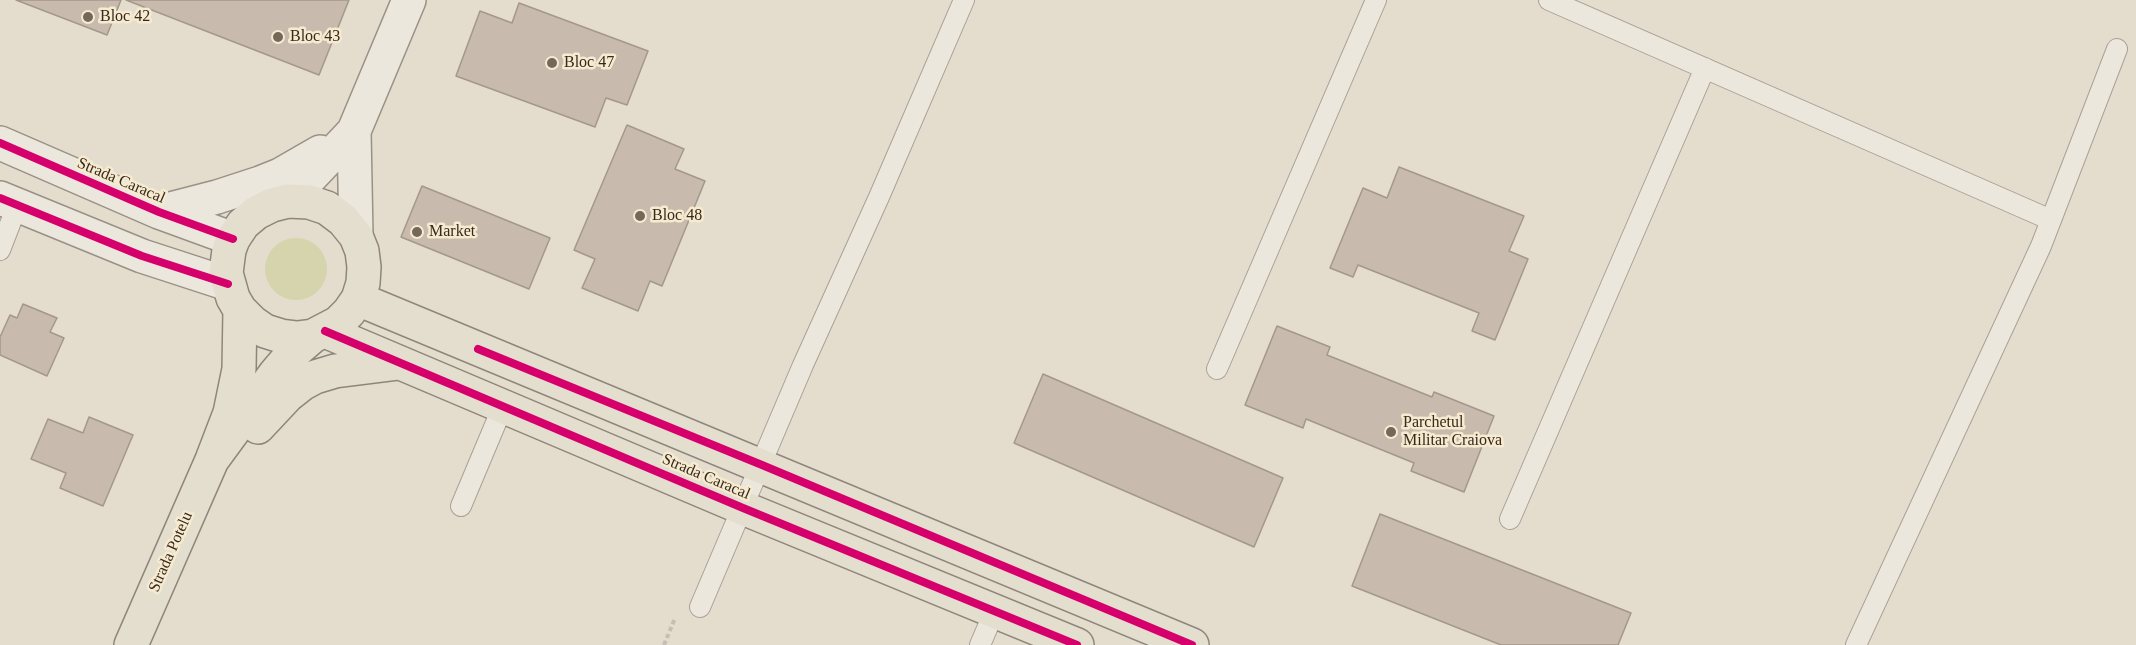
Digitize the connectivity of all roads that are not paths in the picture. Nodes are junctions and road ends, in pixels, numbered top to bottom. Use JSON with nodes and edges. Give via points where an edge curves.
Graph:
{"nodes":[{"id":1,"x":409,"y":0,"type":"edge"},
{"id":2,"x":964,"y":0,"type":"edge"},
{"id":3,"x":1376,"y":0,"type":"edge"},
{"id":4,"x":1549,"y":0,"type":"edge"},
{"id":5,"x":2117,"y":49,"type":"dead end"},
{"id":6,"x":1705,"y":68,"type":"junction"},
{"id":7,"x":354,"y":131,"type":"junction"},
{"id":8,"x":0,"y":143,"type":"edge"},
{"id":9,"x":288,"y":201,"type":"junction"},
{"id":10,"x":8,"y":202,"type":"edge"},
{"id":11,"x":159,"y":212,"type":"junction"},
{"id":12,"x":2050,"y":220,"type":"junction"},
{"id":13,"x":356,"y":236,"type":"junction"},
{"id":14,"x":233,"y":239,"type":"junction"},
{"id":15,"x":0,"y":250,"type":"edge"},
{"id":16,"x":234,"y":297,"type":"junction"},
{"id":17,"x":358,"y":299,"type":"junction"},
{"id":18,"x":319,"y":334,"type":"junction"},
{"id":19,"x":401,"y":363,"type":"junction"},
{"id":20,"x":1217,"y":369,"type":"dead end"},
{"id":21,"x":503,"y":406,"type":"junction"},
{"id":22,"x":762,"y":465,"type":"junction"},
{"id":23,"x":208,"y":470,"type":"junction"},
{"id":24,"x":461,"y":506,"type":"dead end"},
{"id":25,"x":743,"y":508,"type":"junction"},
{"id":26,"x":1510,"y":519,"type":"dead end"},
{"id":27,"x":700,"y":607,"type":"dead end"},
{"id":28,"x":995,"y":610,"type":"junction"},
{"id":29,"x":131,"y":645,"type":"edge"},
{"id":30,"x":980,"y":645,"type":"edge"},
{"id":31,"x":1077,"y":645,"type":"edge"},
{"id":32,"x":1192,"y":645,"type":"edge"},
{"id":33,"x":1856,"y":645,"type":"edge"}],
"edges":[{"from":1,"to":7,"type":"main road"},
{"from":2,"to":22,"type":"lane"},
{"from":3,"to":20,"type":"lane"},
{"from":4,"to":6,"type":"lane"},
{"from":5,"to":12,"type":"lane"},
{"from":6,"to":12,"type":"lane"},
{"from":6,"to":26,"type":"lane"},
{"from":7,"to":9,"type":"main road"},
{"from":7,"to":11,"type":"main road","via":[[280,175]]},
{"from":7,"to":13,"type":"main road"},
{"from":8,"to":11,"type":"main road","name":"Strada Caracal"},
{"from":9,"to":13,"type":"main road","via":[[327,208]]},
{"from":9,"to":14,"type":"main road","via":[[256,213]]},
{"from":10,"to":15,"type":"lane"},
{"from":10,"to":16,"type":"main road"},
{"from":11,"to":14,"type":"main road","name":"Strada Caracal"},
{"from":12,"to":33,"type":"lane"},
{"from":13,"to":17,"type":"main road","via":[[364,267]]},
{"from":14,"to":16,"type":"main road","via":[[227,261]]},
{"from":16,"to":18,"type":"main road","via":[[252,322],[266,331],[297,338]]},
{"from":16,"to":23,"type":"main road","name":"Strada Potelu","via":[[239,369],[230,413]]},
{"from":17,"to":18,"type":"main road","via":[[338,323]]},
{"from":17,"to":22,"type":"main road","name":"Strada Caracal"},
{"from":18,"to":19,"type":"main road","name":"Strada Caracal"},
{"from":18,"to":23,"type":"main road","name":"Strada Potelu","via":[[292,354],[275,374]]},
{"from":19,"to":21,"type":"main road","name":"Strada Caracal"},
{"from":19,"to":23,"type":"main road","via":[[335,371],[302,384]]},
{"from":21,"to":24,"type":"lane"},
{"from":21,"to":25,"type":"main road","name":"Strada Caracal"},
{"from":22,"to":25,"type":"lane"},
{"from":22,"to":32,"type":"main road","name":"Strada Caracal"},
{"from":23,"to":29,"type":"main road","name":"Strada Potelu"},
{"from":25,"to":27,"type":"lane"},
{"from":25,"to":28,"type":"main road","name":"Strada Caracal"},
{"from":28,"to":30,"type":"lane"},
{"from":28,"to":31,"type":"main road","name":"Strada Caracal"}]}
